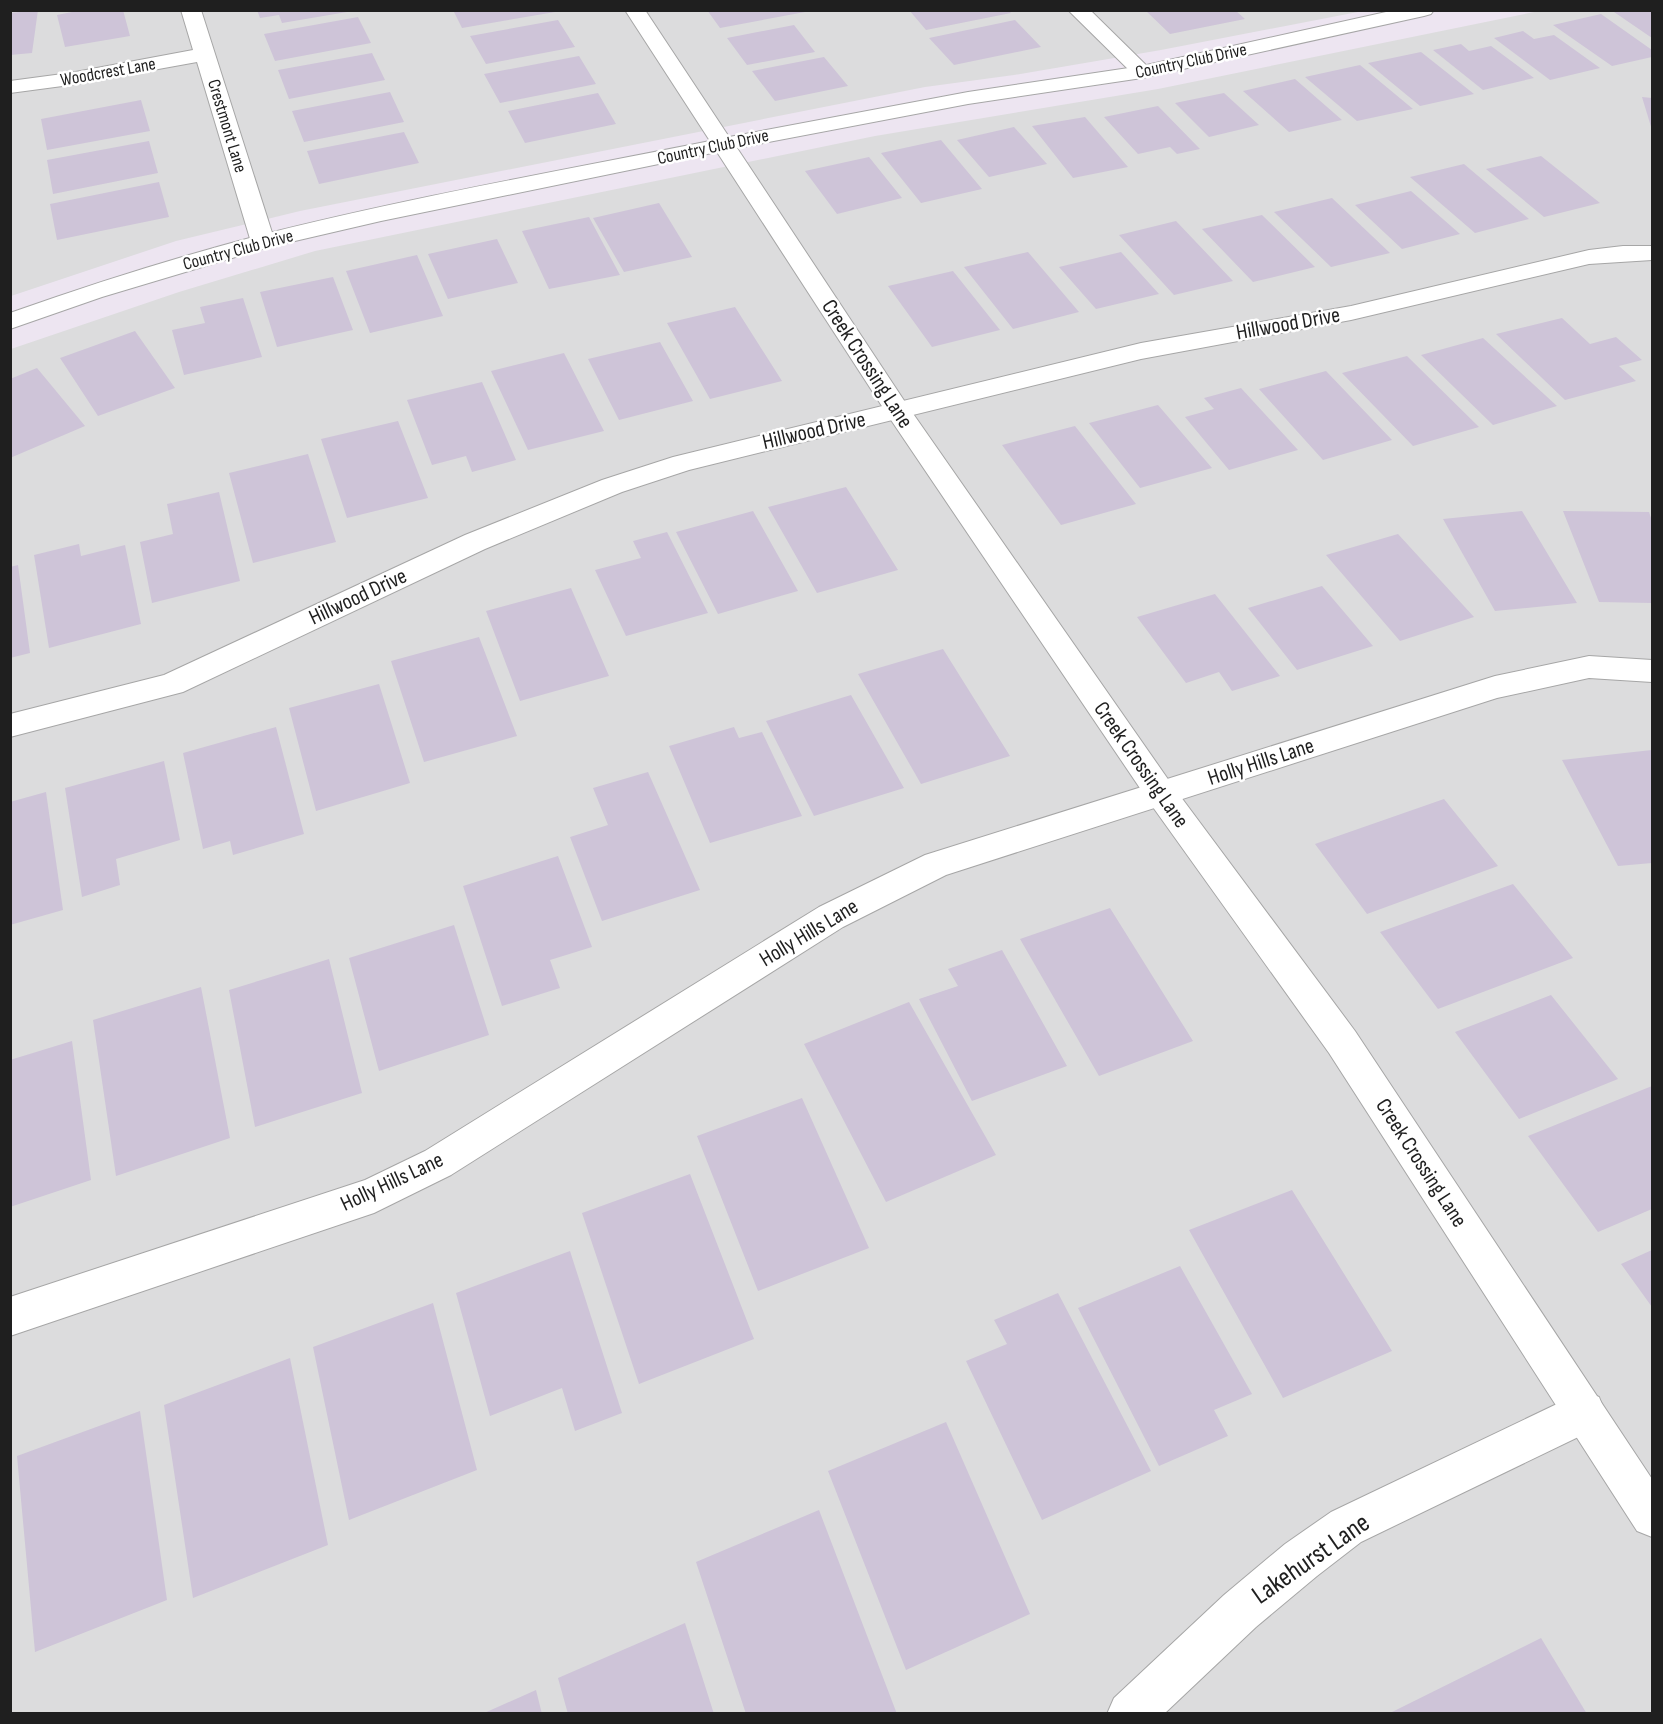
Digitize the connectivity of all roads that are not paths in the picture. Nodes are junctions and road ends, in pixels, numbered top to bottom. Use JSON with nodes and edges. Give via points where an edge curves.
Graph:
{"nodes":[{"id":1,"x":191,"y":10,"type":"edge"},
{"id":2,"x":635,"y":10,"type":"edge"},
{"id":3,"x":1078,"y":10,"type":"edge"},
{"id":4,"x":1424,"y":10,"type":"edge"},
{"id":5,"x":205,"y":54,"type":"junction"},
{"id":6,"x":1142,"y":72,"type":"junction"},
{"id":7,"x":10,"y":87,"type":"edge"},
{"id":8,"x":724,"y":145,"type":"junction"},
{"id":9,"x":263,"y":242,"type":"junction"},
{"id":10,"x":1653,"y":253,"type":"edge"},
{"id":11,"x":10,"y":322,"type":"edge"},
{"id":12,"x":898,"y":411,"type":"junction"},
{"id":13,"x":1653,"y":671,"type":"edge"},
{"id":14,"x":10,"y":726,"type":"edge"},
{"id":15,"x":1161,"y":794,"type":"junction"},
{"id":16,"x":10,"y":1317,"type":"edge"},
{"id":17,"x":1584,"y":1412,"type":"junction"},
{"id":18,"x":1653,"y":1516,"type":"edge"},
{"id":19,"x":1130,"y":1713,"type":"edge"}],
"edges":[{"from":1,"to":5,"type":"street","name":"Crestmont Lane"},
{"from":2,"to":8,"type":"street","name":"Creek Crossing Lane"},
{"from":3,"to":6,"type":"street"},
{"from":4,"to":6,"type":"street","name":"Country Club Drive"},
{"from":5,"to":7,"type":"street","name":"Woodcrest Lane"},
{"from":5,"to":9,"type":"street","name":"Crestmont Lane"},
{"from":6,"to":8,"type":"street","name":"Country Club Drive","via":[[968,98]]},
{"from":8,"to":9,"type":"street","name":"Country Club Drive","via":[[381,214]]},
{"from":8,"to":12,"type":"street","name":"Creek Crossing Lane"},
{"from":9,"to":11,"type":"street","name":"Country Club Drive","via":[[93,292]]},
{"from":10,"to":12,"type":"street","name":"Hillwood Drive","via":[[1589,257],[1351,313],[1141,351]]},
{"from":12,"to":14,"type":"street","name":"Hillwood Drive","via":[[682,463],[612,486],[475,543],[172,684]]},
{"from":12,"to":15,"type":"street","name":"Creek Crossing Lane"},
{"from":13,"to":15,"type":"street","name":"Holly Hills Lane","via":[[1590,667],[1517,681]]},
{"from":15,"to":16,"type":"street","name":"Holly Hills Lane","via":[[937,864],[898,882],[831,917],[438,1163],[374,1195]]},
{"from":15,"to":17,"type":"street","name":"Creek Crossing Lane","via":[[1342,1042]]},
{"from":17,"to":18,"type":"street","name":"Creek Crossing Lane"},
{"from":17,"to":19,"type":"street","name":"Lakehurst Lane","via":[[1346,1527],[1240,1611]]}]}
